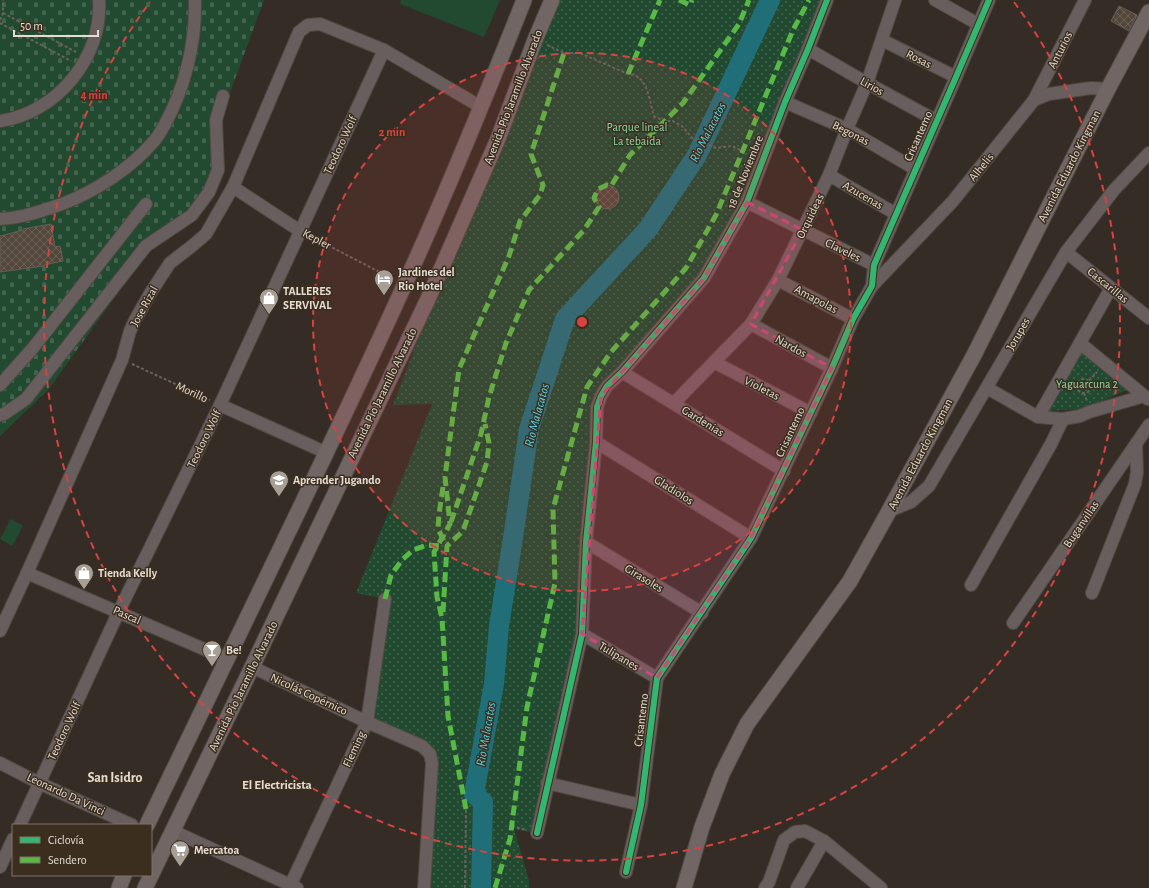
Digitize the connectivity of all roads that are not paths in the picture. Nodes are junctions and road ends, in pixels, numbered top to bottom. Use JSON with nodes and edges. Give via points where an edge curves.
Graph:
{"nodes":[{"id":1,"x":99,"y":0,"type":"edge"},
{"id":2,"x":195,"y":0,"type":"edge"},
{"id":3,"x":524,"y":0,"type":"edge"},
{"id":4,"x":552,"y":0,"type":"edge"},
{"id":5,"x":827,"y":0,"type":"edge"},
{"id":6,"x":895,"y":0,"type":"edge"},
{"id":7,"x":935,"y":0,"type":"edge"},
{"id":8,"x":989,"y":0,"type":"edge"},
{"id":9,"x":1085,"y":0,"type":"edge"},
{"id":10,"x":1149,"y":12,"type":"edge"},
{"id":11,"x":978,"y":24,"type":"junction"},
{"id":12,"x":882,"y":40,"type":"junction"},
{"id":13,"x":808,"y":49,"type":"junction"},
{"id":14,"x":384,"y":50,"type":"junction"},
{"id":15,"x":956,"y":77,"type":"junction"},
{"id":16,"x":867,"y":83,"type":"junction"},
{"id":17,"x":1108,"y":89,"type":"junction"},
{"id":18,"x":223,"y":96,"type":"dead end"},
{"id":19,"x":1034,"y":100,"type":"junction"},
{"id":20,"x":785,"y":102,"type":"junction"},
{"id":21,"x":481,"y":108,"type":"junction"},
{"id":22,"x":0,"y":121,"type":"edge"},
{"id":23,"x":937,"y":121,"type":"junction"},
{"id":24,"x":847,"y":129,"type":"junction"},
{"id":25,"x":1149,"y":153,"type":"edge"},
{"id":26,"x":916,"y":169,"type":"junction"},
{"id":27,"x":829,"y":175,"type":"junction"},
{"id":28,"x":233,"y":187,"type":"junction"},
{"id":29,"x":748,"y":202,"type":"junction"},
{"id":30,"x":146,"y":204,"type":"dead end"},
{"id":31,"x":896,"y":214,"type":"junction"},
{"id":32,"x":0,"y":219,"type":"edge"},
{"id":33,"x":300,"y":230,"type":"junction"},
{"id":34,"x":803,"y":230,"type":"junction"},
{"id":35,"x":1066,"y":252,"type":"junction"},
{"id":36,"x":874,"y":264,"type":"junction"},
{"id":37,"x":778,"y":280,"type":"junction"},
{"id":38,"x":872,"y":286,"type":"junction"},
{"id":39,"x":1111,"y":288,"type":"junction"},
{"id":40,"x":1149,"y":318,"type":"edge"},
{"id":41,"x":853,"y":319,"type":"junction"},
{"id":42,"x":751,"y":324,"type":"junction"},
{"id":43,"x":1080,"y":343,"type":"junction"},
{"id":44,"x":714,"y":362,"type":"junction"},
{"id":45,"x":832,"y":368,"type":"junction"},
{"id":46,"x":622,"y":372,"type":"junction"},
{"id":47,"x":0,"y":385,"type":"edge"},
{"id":48,"x":987,"y":388,"type":"junction"},
{"id":49,"x":1146,"y":398,"type":"edge"},
{"id":50,"x":674,"y":403,"type":"junction"},
{"id":51,"x":220,"y":405,"type":"junction"},
{"id":52,"x":811,"y":413,"type":"junction"},
{"id":53,"x":0,"y":415,"type":"edge"},
{"id":54,"x":1038,"y":417,"type":"junction"},
{"id":55,"x":1063,"y":419,"type":"junction"},
{"id":56,"x":1149,"y":425,"type":"edge"},
{"id":57,"x":596,"y":442,"type":"junction"},
{"id":58,"x":1136,"y":444,"type":"junction"},
{"id":59,"x":327,"y":453,"type":"junction"},
{"id":60,"x":784,"y":471,"type":"junction"},
{"id":61,"x":889,"y":511,"type":"junction"},
{"id":62,"x":751,"y":538,"type":"junction"},
{"id":63,"x":586,"y":542,"type":"junction"},
{"id":64,"x":27,"y":573,"type":"junction"},
{"id":65,"x":971,"y":585,"type":"dead end"},
{"id":66,"x":1092,"y":593,"type":"dead end"},
{"id":67,"x":385,"y":599,"type":"dead end"},
{"id":68,"x":119,"y":612,"type":"junction"},
{"id":69,"x":702,"y":613,"type":"junction"},
{"id":70,"x":1013,"y":623,"type":"dead end"},
{"id":71,"x":0,"y":631,"type":"edge"},
{"id":72,"x":582,"y":634,"type":"junction"},
{"id":73,"x":227,"y":659,"type":"junction"},
{"id":74,"x":252,"y":667,"type":"junction"},
{"id":75,"x":657,"y":678,"type":"junction"},
{"id":76,"x":367,"y":722,"type":"junction"},
{"id":77,"x":0,"y":763,"type":"edge"},
{"id":78,"x":39,"y":783,"type":"junction"},
{"id":79,"x":548,"y":783,"type":"junction"},
{"id":80,"x":641,"y":804,"type":"junction"},
{"id":81,"x":20,"y":824,"type":"edge"},
{"id":82,"x":130,"y":824,"type":"edge"},
{"id":83,"x":147,"y":824,"type":"edge"},
{"id":84,"x":172,"y":831,"type":"junction"},
{"id":85,"x":537,"y":833,"type":"road end"},
{"id":86,"x":12,"y":841,"type":"edge"},
{"id":87,"x":824,"y":841,"type":"junction"},
{"id":88,"x":0,"y":867,"type":"edge"},
{"id":89,"x":152,"y":872,"type":"edge"},
{"id":90,"x":626,"y":872,"type":"dead end"},
{"id":91,"x":124,"y":876,"type":"edge"},
{"id":92,"x":150,"y":876,"type":"edge"},
{"id":93,"x":292,"y":887,"type":"edge"},
{"id":94,"x":878,"y":887,"type":"edge"},
{"id":95,"x":118,"y":888,"type":"edge"},
{"id":96,"x":144,"y":888,"type":"edge"},
{"id":97,"x":424,"y":888,"type":"edge"},
{"id":98,"x":684,"y":888,"type":"edge"},
{"id":99,"x":765,"y":888,"type":"edge"},
{"id":100,"x":797,"y":888,"type":"edge"}],
"edges":[{"from":1,"to":22,"type":"street","via":[[94,41],[84,62],[65,86],[40,106],[23,115]]},
{"from":2,"to":32,"type":"street","via":[[195,21],[189,60],[170,114],[155,140],[133,163],[78,198],[32,214]]},
{"from":3,"to":21,"type":"main road","name":"Avenida Pío Jaramillo Alvarado"},
{"from":4,"to":74,"type":"main road","name":"Avenida Pío Jaramillo Alvarado","via":[[498,139],[428,299]]},
{"from":5,"to":13,"type":"street","name":"18 de Noviembre"},
{"from":6,"to":12,"type":"street","name":"Orquideas"},
{"from":7,"to":11,"type":"street"},
{"from":8,"to":11,"type":"street","name":"Crisantemo"},
{"from":9,"to":19,"type":"street","name":"Anturios"},
{"from":10,"to":17,"type":"main road","name":"Avenida Eduardo Kingman"},
{"from":11,"to":15,"type":"street","name":"Crisantemo"},
{"from":12,"to":15,"type":"street","name":"Rosas"},
{"from":12,"to":16,"type":"street","name":"Orquideas"},
{"from":13,"to":16,"type":"street","name":"Lirios"},
{"from":13,"to":20,"type":"street","name":"18 de Noviembre"},
{"from":14,"to":21,"type":"street"},
{"from":14,"to":28,"type":"street","name":"Jose Rizal","via":[[320,24],[308,24],[299,32]]},
{"from":14,"to":33,"type":"street","name":"Teodoro Wolf"},
{"from":15,"to":23,"type":"street","name":"Crisantemo"},
{"from":16,"to":23,"type":"street","name":"Lirios"},
{"from":16,"to":24,"type":"street","name":"Orquideas"},
{"from":17,"to":19,"type":"street","via":[[1091,88],[1049,94]]},
{"from":17,"to":61,"type":"main road","name":"Avenida Eduardo Kingman","via":[[974,355]]},
{"from":18,"to":53,"type":"street","via":[[216,120],[218,170],[209,192],[192,215],[146,246],[26,399]]},
{"from":19,"to":38,"type":"street","name":"Alhelis","via":[[953,201]]},
{"from":20,"to":24,"type":"street","name":"Begonas"},
{"from":20,"to":29,"type":"street","name":"18 de Noviembre"},
{"from":21,"to":59,"type":"main road","name":"Avenida Pío Jaramillo Alvarado","via":[[405,284]]},
{"from":23,"to":26,"type":"street","name":"Crisantemo"},
{"from":24,"to":26,"type":"street","name":"Begonas"},
{"from":24,"to":27,"type":"street","name":"Orquideas"},
{"from":25,"to":35,"type":"street","name":"Jorupes","via":[[1114,190]]},
{"from":26,"to":31,"type":"street","name":"Crisantemo"},
{"from":27,"to":31,"type":"street","name":"Azucenas"},
{"from":27,"to":34,"type":"street","name":"Orquideas"},
{"from":28,"to":33,"type":"street","name":"Kepler"},
{"from":28,"to":64,"type":"street","name":"Jose Rizal","via":[[206,234],[170,263],[132,326],[122,360]]},
{"from":29,"to":34,"type":"street","name":"Claveles"},
{"from":29,"to":46,"type":"street","name":"18 de Noviembre","via":[[704,278]]},
{"from":30,"to":47,"type":"street","via":[[33,348]]},
{"from":31,"to":36,"type":"street","name":"Crisantemo"},
{"from":33,"to":51,"type":"street","name":"Teodoro Wolf"},
{"from":34,"to":36,"type":"street","name":"Claveles"},
{"from":34,"to":37,"type":"street","name":"Orquideas"},
{"from":35,"to":39,"type":"street","name":"Cascarillas"},
{"from":35,"to":48,"type":"street","name":"Jorupes"},
{"from":36,"to":38,"type":"street","name":"Crisantemo"},
{"from":37,"to":41,"type":"street","name":"Amapolas"},
{"from":37,"to":42,"type":"street","name":"Orquideas"},
{"from":38,"to":41,"type":"street","name":"Crisantemo"},
{"from":39,"to":40,"type":"street","name":"Cascarillas"},
{"from":39,"to":43,"type":"street"},
{"from":41,"to":45,"type":"street","name":"Crisantemo"},
{"from":42,"to":44,"type":"street","name":"Orquideas"},
{"from":42,"to":45,"type":"street","name":"Nardos"},
{"from":43,"to":49,"type":"street"},
{"from":43,"to":54,"type":"street"},
{"from":44,"to":50,"type":"street","name":"Orquideas"},
{"from":44,"to":52,"type":"street","name":"Violetas"},
{"from":45,"to":52,"type":"street","name":"Crisantemo"},
{"from":46,"to":50,"type":"street","name":"Gardenias"},
{"from":46,"to":57,"type":"street","name":"18 de Noviembre","via":[[607,386],[601,396],[597,408]]},
{"from":48,"to":54,"type":"street"},
{"from":48,"to":61,"type":"street","name":"Jorupes","via":[[929,486],[911,502]]},
{"from":49,"to":55,"type":"street"},
{"from":50,"to":60,"type":"street","name":"Gardenias"},
{"from":51,"to":59,"type":"street","name":"Morillo"},
{"from":51,"to":68,"type":"street","name":"Teodoro Wolf"},
{"from":52,"to":60,"type":"street","name":"Crisantemo"},
{"from":54,"to":55,"type":"street"},
{"from":55,"to":65,"type":"street"},
{"from":56,"to":58,"type":"street","name":"Buganvillas"},
{"from":57,"to":62,"type":"street","name":"Gladiolos"},
{"from":57,"to":63,"type":"street","name":"18 de Noviembre"},
{"from":58,"to":66,"type":"street","via":[[1135,484]]},
{"from":58,"to":70,"type":"street","name":"Buganvillas"},
{"from":59,"to":73,"type":"main road","name":"Avenida Pío Jaramillo Alvarado"},
{"from":60,"to":62,"type":"street","name":"Crisantemo"},
{"from":61,"to":98,"type":"main road","name":"Avenida Eduardo Kingman","via":[[850,581],[747,724],[717,787]]},
{"from":62,"to":69,"type":"street","name":"Crisantemo"},
{"from":63,"to":69,"type":"street","name":"Girasoles"},
{"from":63,"to":72,"type":"street","name":"18 de Noviembre"},
{"from":64,"to":68,"type":"street","name":"Pascal"},
{"from":64,"to":71,"type":"street","name":"Jose Rizal"},
{"from":67,"to":76,"type":"street","name":"Fleming"},
{"from":68,"to":73,"type":"street","name":"Pascal"},
{"from":68,"to":78,"type":"street","name":"Teodoro Wolf"},
{"from":69,"to":75,"type":"street","name":"Crisantemo"},
{"from":72,"to":75,"type":"street","name":"Tulipanes"},
{"from":72,"to":79,"type":"street","name":"18 de Noviembre"},
{"from":73,"to":83,"type":"main road","name":"Avenida Pío Jaramillo Alvarado"},
{"from":74,"to":76,"type":"street","name":"Nicolás Copérnico"},
{"from":74,"to":84,"type":"main road","name":"Avenida Pío Jaramillo Alvarado"},
{"from":75,"to":80,"type":"street","name":"Crisantemo"},
{"from":76,"to":93,"type":"street","name":"Fleming"},
{"from":76,"to":97,"type":"street","name":"Nicolás Copérnico","via":[[422,746],[430,754],[432,763]]},
{"from":77,"to":78,"type":"street","name":"Leonardo Da Vinci"},
{"from":78,"to":81,"type":"street","name":"Teodoro Wolf"},
{"from":78,"to":82,"type":"street","name":"Leonardo Da Vinci"},
{"from":79,"to":80,"type":"street"},
{"from":79,"to":85,"type":"street","name":"18 de Noviembre"},
{"from":80,"to":90,"type":"street","name":"Crisantemo"},
{"from":84,"to":89,"type":"main road","name":"Avenida Pío Jaramillo Alvarado"},
{"from":84,"to":93,"type":"street"},
{"from":86,"to":88,"type":"street"},
{"from":87,"to":94,"type":"street"},
{"from":87,"to":99,"type":"street","via":[[805,831],[795,832],[784,840]]},
{"from":87,"to":100,"type":"street"},
{"from":91,"to":95,"type":"main road"},
{"from":92,"to":96,"type":"main road","name":"Avenida Pío Jaramillo Alvarado"}]}
